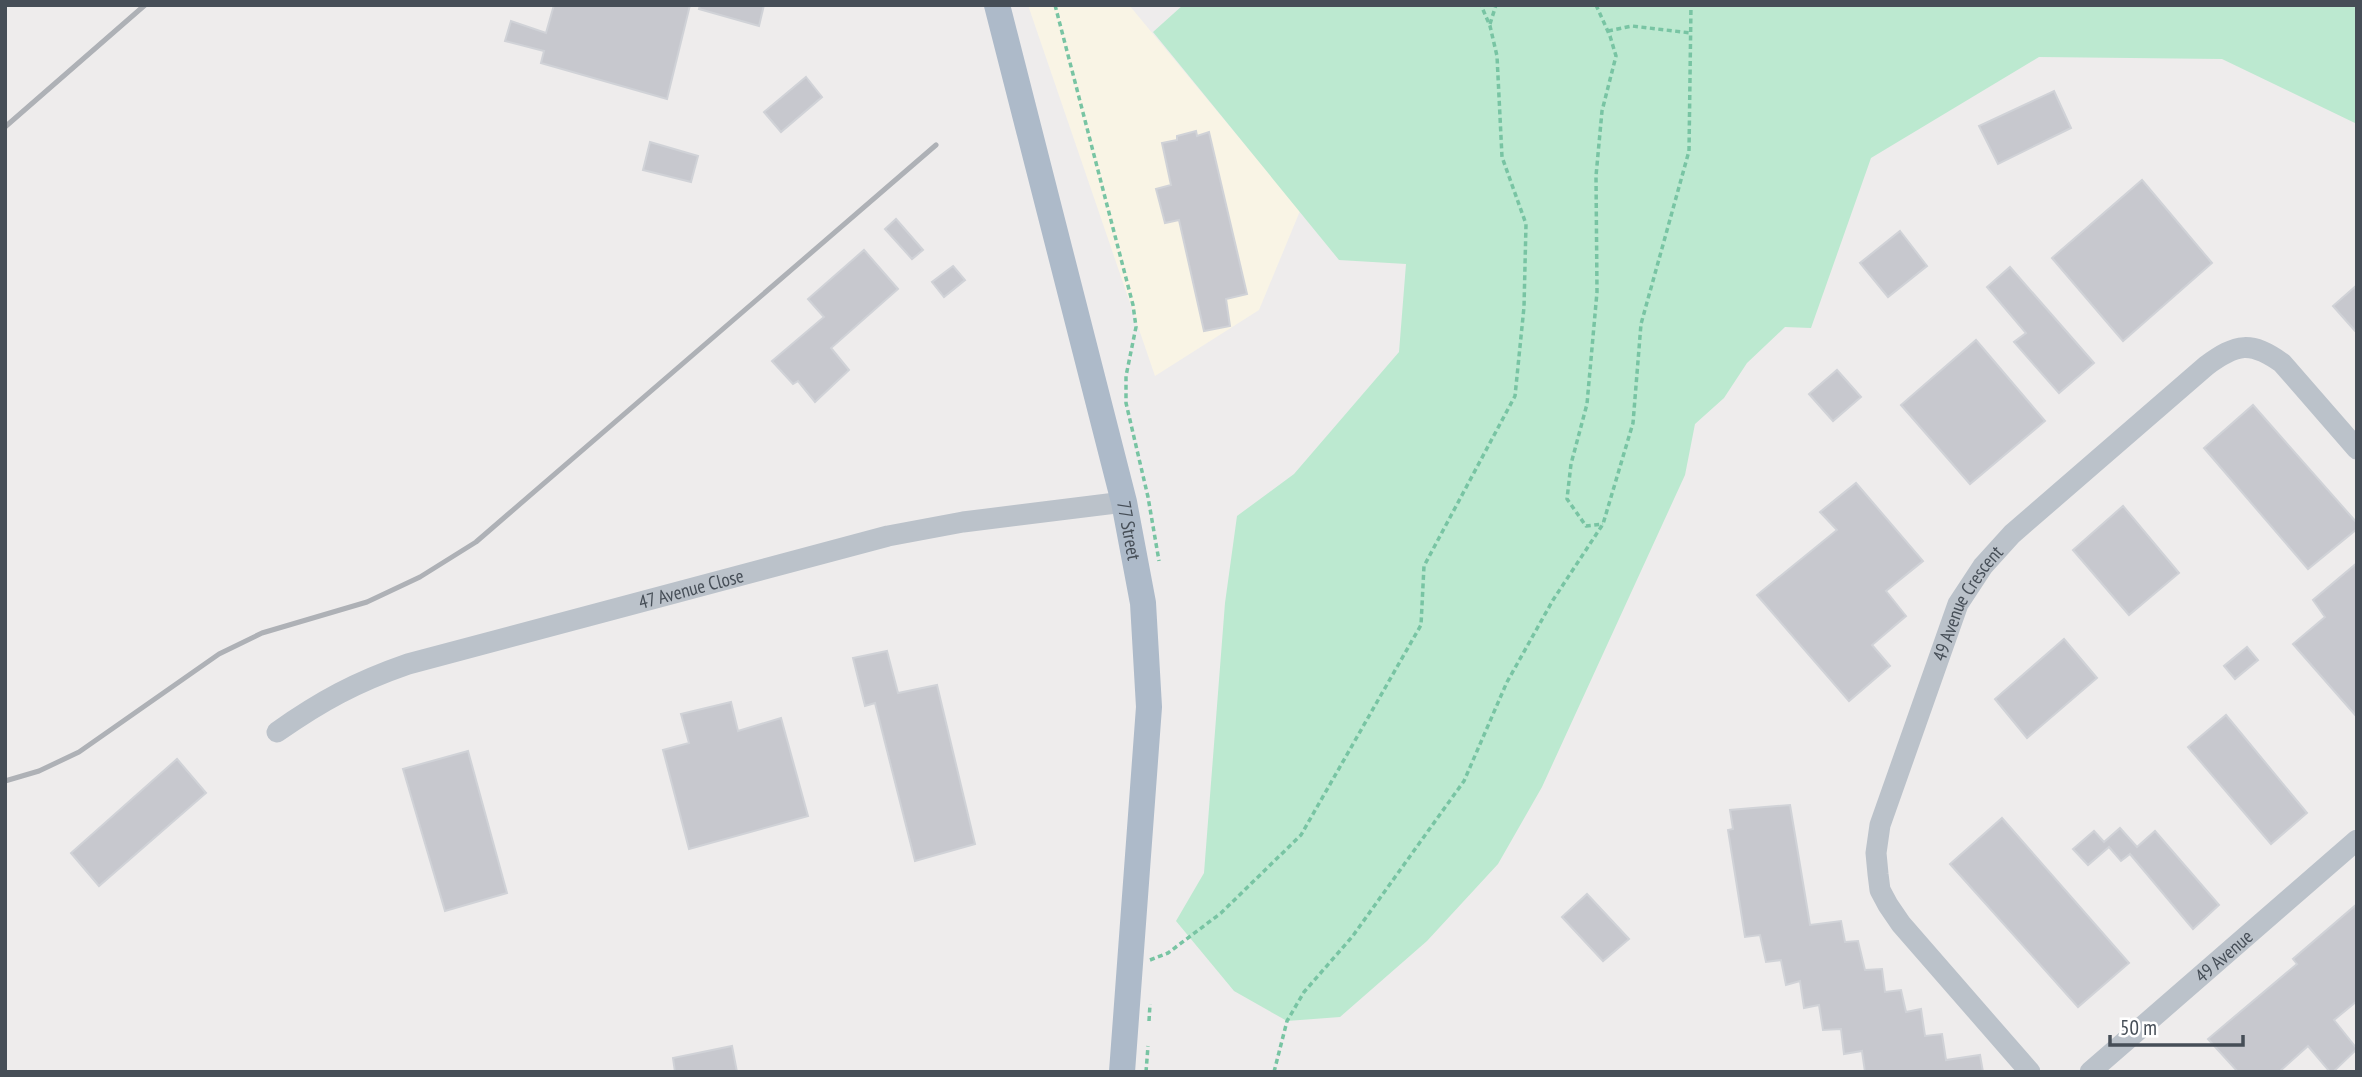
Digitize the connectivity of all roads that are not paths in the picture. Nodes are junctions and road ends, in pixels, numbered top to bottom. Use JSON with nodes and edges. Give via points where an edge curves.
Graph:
{"nodes":[{"id":1,"x":997,"y":5,"type":"edge"},
{"id":2,"x":2357,"y":449,"type":"edge"},
{"id":3,"x":1124,"y":502,"type":"junction"},
{"id":4,"x":277,"y":732,"type":"dead end"},
{"id":5,"x":2357,"y":840,"type":"edge"},
{"id":6,"x":1122,"y":1072,"type":"edge"},
{"id":7,"x":2030,"y":1072,"type":"edge"},
{"id":8,"x":2090,"y":1072,"type":"edge"}],
"edges":[{"from":1,"to":3,"type":"main road","name":"77 Street"},
{"from":2,"to":7,"type":"street","name":"49 Avenue Crescent","via":[[2282,363],[2254,348],[2230,350],[2012,534],[1958,604],[1880,825],[1880,890],[1901,924]]},
{"from":3,"to":4,"type":"street","name":"47 Avenue Close","via":[[887,536],[408,664],[350,686]]},
{"from":3,"to":6,"type":"main road","name":"77 Street","via":[[1143,603],[1149,706]]},
{"from":5,"to":8,"type":"street","name":"49 Avenue"}]}
